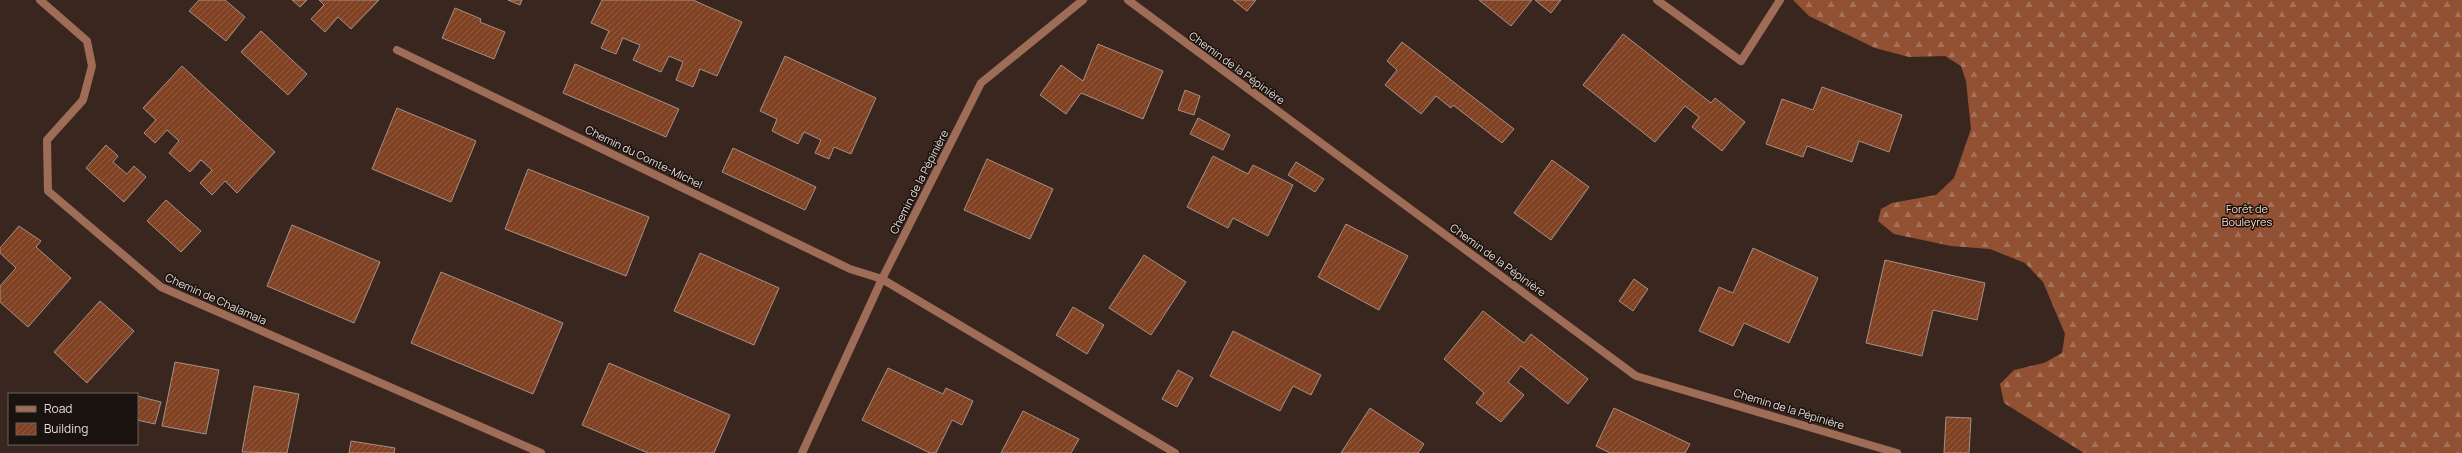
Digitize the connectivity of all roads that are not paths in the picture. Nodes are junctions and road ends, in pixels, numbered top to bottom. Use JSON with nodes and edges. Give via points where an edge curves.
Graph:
{"nodes":[{"id":1,"x":40,"y":0,"type":"edge"},
{"id":2,"x":1083,"y":0,"type":"edge"},
{"id":3,"x":1128,"y":0,"type":"edge"},
{"id":4,"x":1657,"y":0,"type":"edge"},
{"id":5,"x":1780,"y":0,"type":"edge"},
{"id":6,"x":397,"y":50,"type":"dead end"},
{"id":7,"x":882,"y":279,"type":"junction"},
{"id":8,"x":540,"y":453,"type":"edge"},
{"id":9,"x":802,"y":453,"type":"edge"},
{"id":10,"x":1175,"y":453,"type":"edge"},
{"id":11,"x":1896,"y":453,"type":"edge"}],
"edges":[{"from":1,"to":8,"type":"street","name":"Chemin de Chalamala","via":[[87,41],[92,66],[83,100],[47,140],[48,191],[161,287]]},
{"from":2,"to":7,"type":"street","name":"Chemin de la Pépinière","via":[[981,83]]},
{"from":3,"to":11,"type":"street","name":"Chemin de la Pépinière","via":[[1636,376]]},
{"from":4,"to":5,"type":"street","via":[[1741,61]]},
{"from":6,"to":7,"type":"street","name":"Chemin du Comte-Michel","via":[[850,269]]},
{"from":7,"to":9,"type":"street","name":"Chemin de la Pépinière"},
{"from":7,"to":10,"type":"street"}]}
